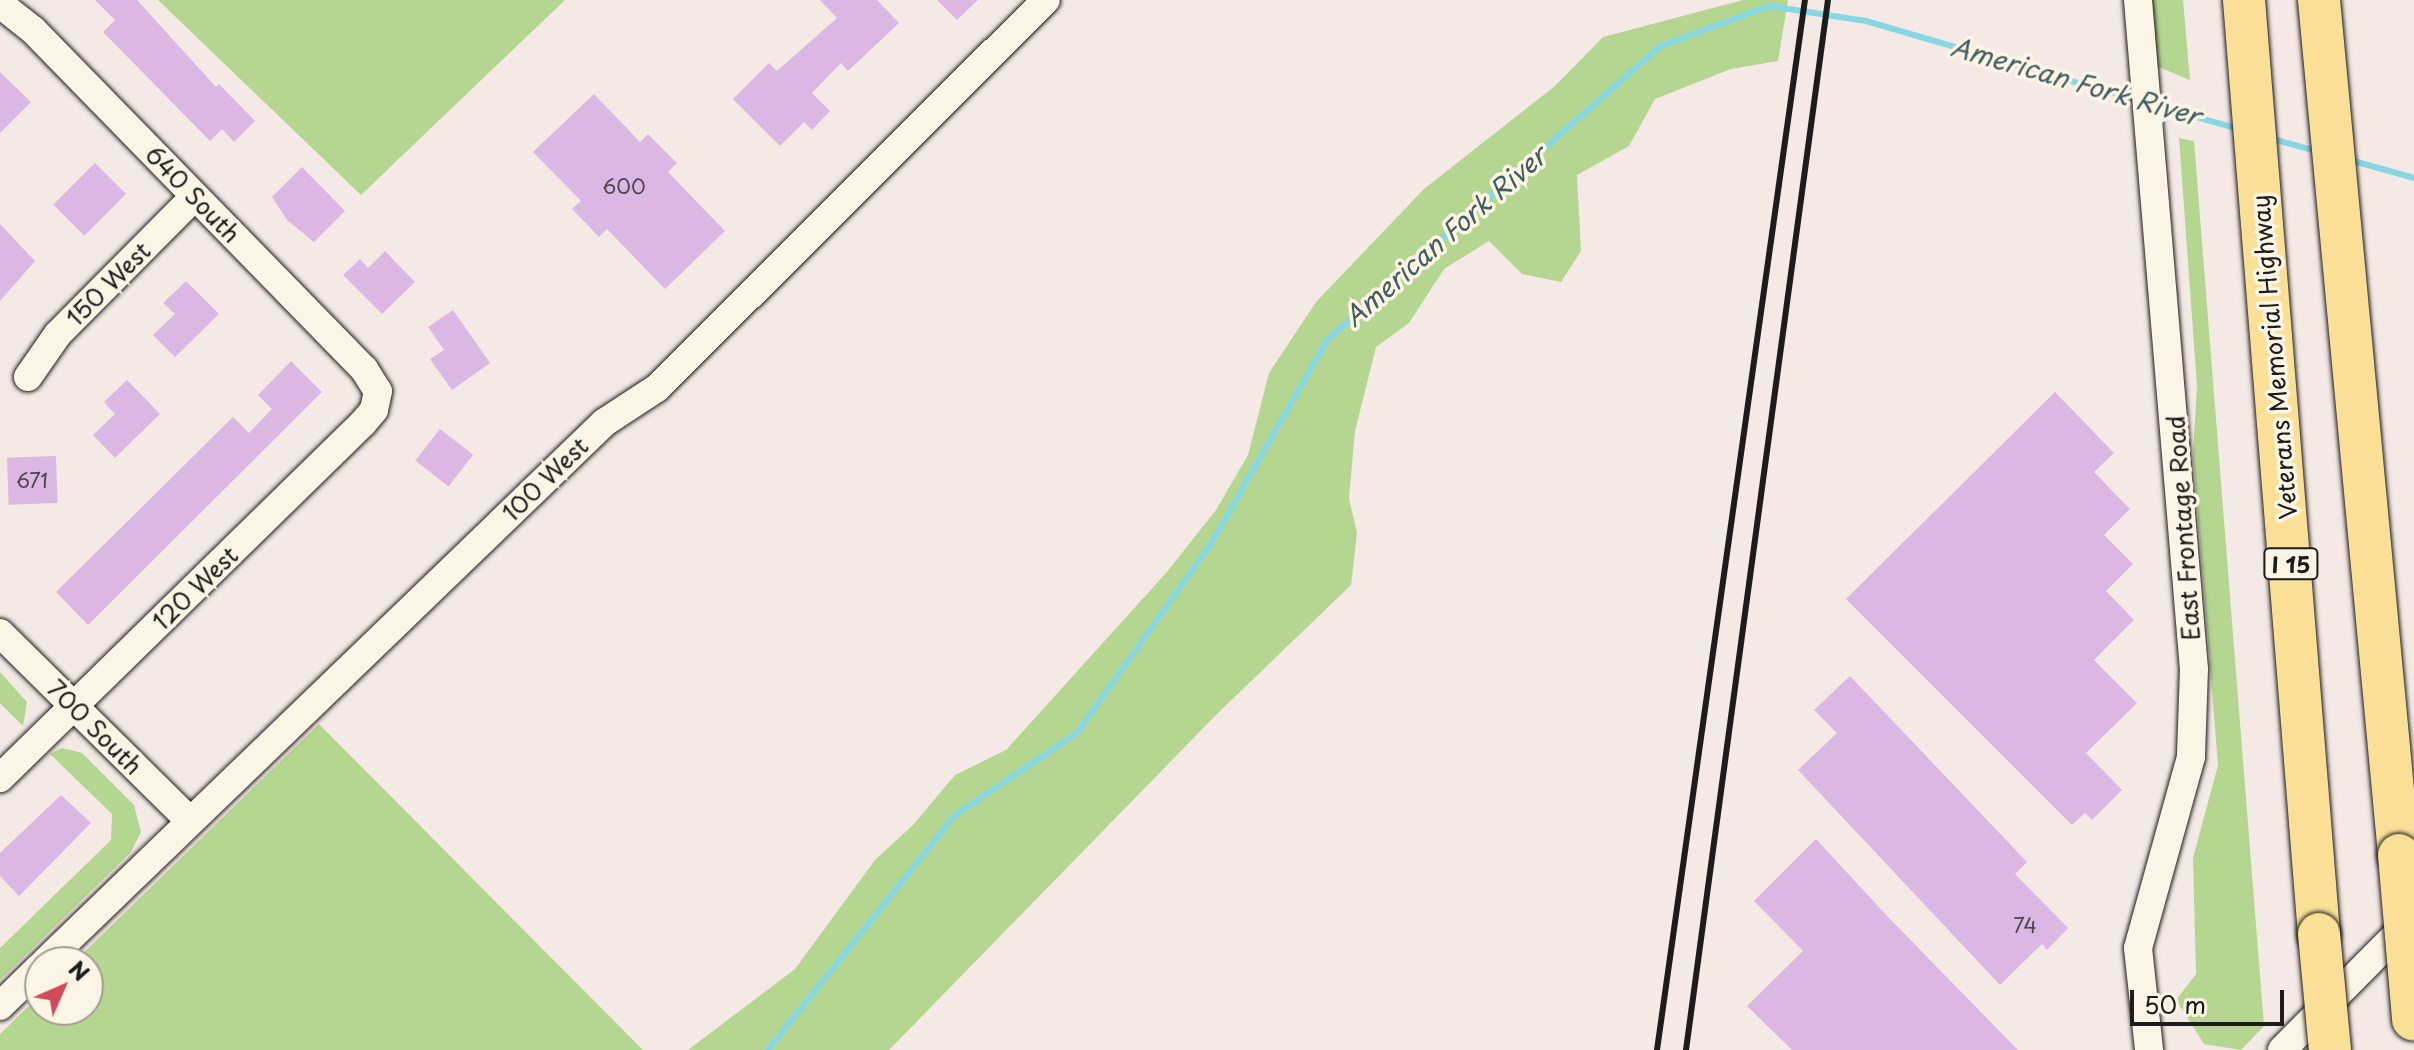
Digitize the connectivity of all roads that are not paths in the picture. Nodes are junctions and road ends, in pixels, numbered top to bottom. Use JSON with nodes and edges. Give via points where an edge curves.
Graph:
{"nodes":[{"id":1,"x":1046,"y":0,"type":"edge"},
{"id":2,"x":2138,"y":0,"type":"edge"},
{"id":3,"x":2244,"y":0,"type":"edge"},
{"id":4,"x":2319,"y":0,"type":"edge"},
{"id":5,"x":0,"y":4,"type":"edge"},
{"id":6,"x":195,"y":196,"type":"junction"},
{"id":7,"x":28,"y":377,"type":"dead end"},
{"id":8,"x":378,"y":391,"type":"joint"},
{"id":9,"x":0,"y":633,"type":"edge"},
{"id":10,"x":74,"y":706,"type":"junction"},
{"id":11,"x":0,"y":778,"type":"edge"},
{"id":12,"x":190,"y":821,"type":"junction"},
{"id":13,"x":2414,"y":918,"type":"edge"},
{"id":14,"x":61,"y":946,"type":"edge"},
{"id":15,"x":24,"y":983,"type":"edge"},
{"id":16,"x":0,"y":1006,"type":"edge"},
{"id":17,"x":2413,"y":1019,"type":"edge"},
{"id":18,"x":2414,"y":1028,"type":"edge"},
{"id":19,"x":2149,"y":1050,"type":"edge"},
{"id":20,"x":2282,"y":1050,"type":"edge"},
{"id":21,"x":2330,"y":1050,"type":"edge"}],
"edges":[{"from":1,"to":12,"type":"street","name":"100 West","via":[[657,388],[605,422]]},
{"from":2,"to":19,"type":"street","name":"East Frontage Road","via":[[2194,669],[2191,757],[2138,948]]},
{"from":3,"to":21,"type":"highway","name":"Veterans Memorial Highway","number":"I 15","bridge":true},
{"from":4,"to":17,"type":"highway","bridge":true},
{"from":5,"to":6,"type":"street","name":"640 South","via":[[33,30]]},
{"from":6,"to":7,"type":"street","name":"150 West","via":[[58,334]]},
{"from":6,"to":8,"type":"street","name":"640 South","via":[[364,369]]},
{"from":8,"to":10,"type":"street","name":"120 West","via":[[374,410],[363,423]]},
{"from":9,"to":10,"type":"street","name":"700 South"},
{"from":10,"to":11,"type":"street","name":"120 West"},
{"from":10,"to":12,"type":"street","name":"700 South"},
{"from":12,"to":14,"type":"street","name":"100 West"},
{"from":13,"to":20,"type":"street"},
{"from":15,"to":16,"type":"street"},
{"from":17,"to":18,"type":"highway"}]}
